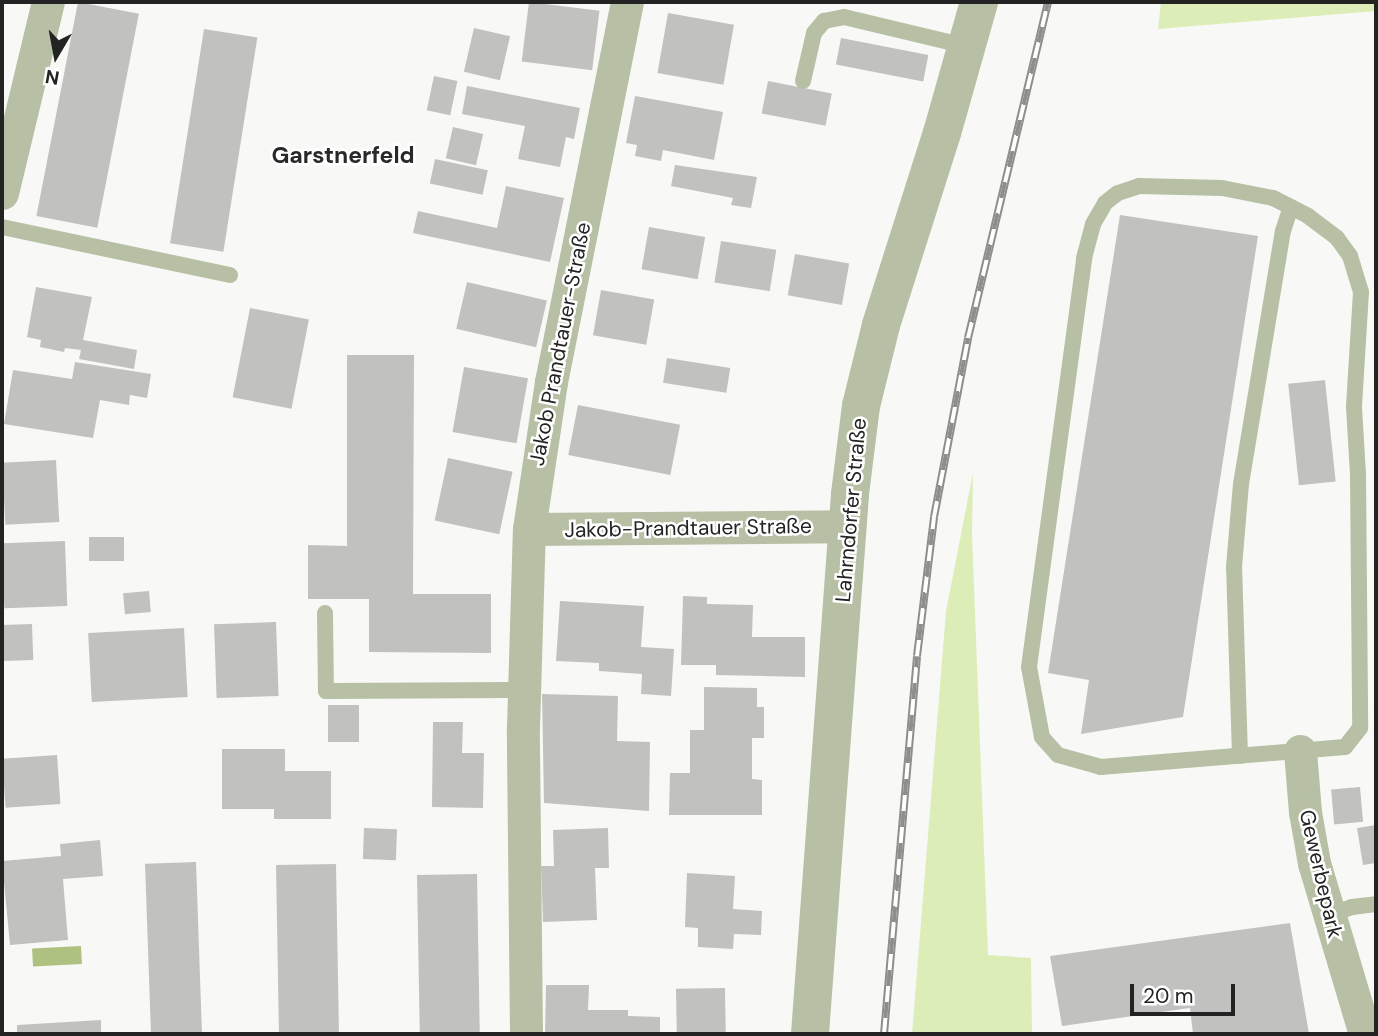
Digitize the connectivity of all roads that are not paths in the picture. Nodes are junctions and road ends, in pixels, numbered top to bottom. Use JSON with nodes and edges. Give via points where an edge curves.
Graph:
{"nodes":[{"id":1,"x":48,"y":2,"type":"edge"},
{"id":2,"x":627,"y":2,"type":"edge"},
{"id":3,"x":979,"y":2,"type":"edge"},
{"id":4,"x":968,"y":47,"type":"junction"},
{"id":5,"x":803,"y":81,"type":"dead end"},
{"id":6,"x":2,"y":193,"type":"edge"},
{"id":7,"x":1291,"y":206,"type":"junction"},
{"id":8,"x":2,"y":227,"type":"edge"},
{"id":9,"x":230,"y":275,"type":"dead end"},
{"id":10,"x":1368,"y":310,"type":"edge"},
{"id":11,"x":847,"y":526,"type":"junction"},
{"id":12,"x":529,"y":529,"type":"junction"},
{"id":13,"x":1368,"y":604,"type":"edge"},
{"id":14,"x":325,"y":613,"type":"dead end"},
{"id":15,"x":524,"y":690,"type":"junction"},
{"id":16,"x":1300,"y":751,"type":"junction"},
{"id":17,"x":1240,"y":756,"type":"junction"},
{"id":18,"x":1376,"y":904,"type":"edge"},
{"id":19,"x":1329,"y":915,"type":"junction"},
{"id":20,"x":526,"y":1034,"type":"edge"},
{"id":21,"x":810,"y":1034,"type":"edge"},
{"id":22,"x":1365,"y":1034,"type":"edge"}],
"edges":[{"from":1,"to":6,"type":"street"},
{"from":2,"to":12,"type":"street","name":"Jakob Prandtauer-Straße","via":[[551,382]]},
{"from":3,"to":4,"type":"street","name":"Lahrndorfer Straße"},
{"from":4,"to":5,"type":"lane","via":[[844,17],[824,21],[814,33]]},
{"from":4,"to":11,"type":"street","name":"Lahrndorfer Straße","via":[[869,369]]},
{"from":7,"to":10,"type":"lane","via":[[1337,238],[1350,256]]},
{"from":7,"to":17,"type":"lane","via":[[1241,484],[1234,567]]},
{"from":7,"to":17,"type":"lane","via":[[1222,188],[1139,186],[1105,203],[1084,257],[1029,667],[1042,737],[1067,759],[1101,767]]},
{"from":8,"to":9,"type":"lane"},
{"from":10,"to":13,"type":"lane","via":[[1354,407]]},
{"from":11,"to":12,"type":"street","name":"Jakob-Prandtauer Straße"},
{"from":11,"to":21,"type":"street","name":"Lahrndorfer Straße"},
{"from":12,"to":15,"type":"street","name":"Jakob Prandtauer-Straße"},
{"from":13,"to":16,"type":"lane","via":[[1360,728],[1345,747]]},
{"from":14,"to":15,"type":"lane","via":[[326,691]]},
{"from":15,"to":20,"type":"street","name":"Jakob Prandtauer-Straße"},
{"from":16,"to":17,"type":"lane"},
{"from":16,"to":19,"type":"street","name":"Gewerbepark","via":[[1305,812]]},
{"from":18,"to":19,"type":"lane"},
{"from":19,"to":22,"type":"street","name":"Gewerbepark"}]}
